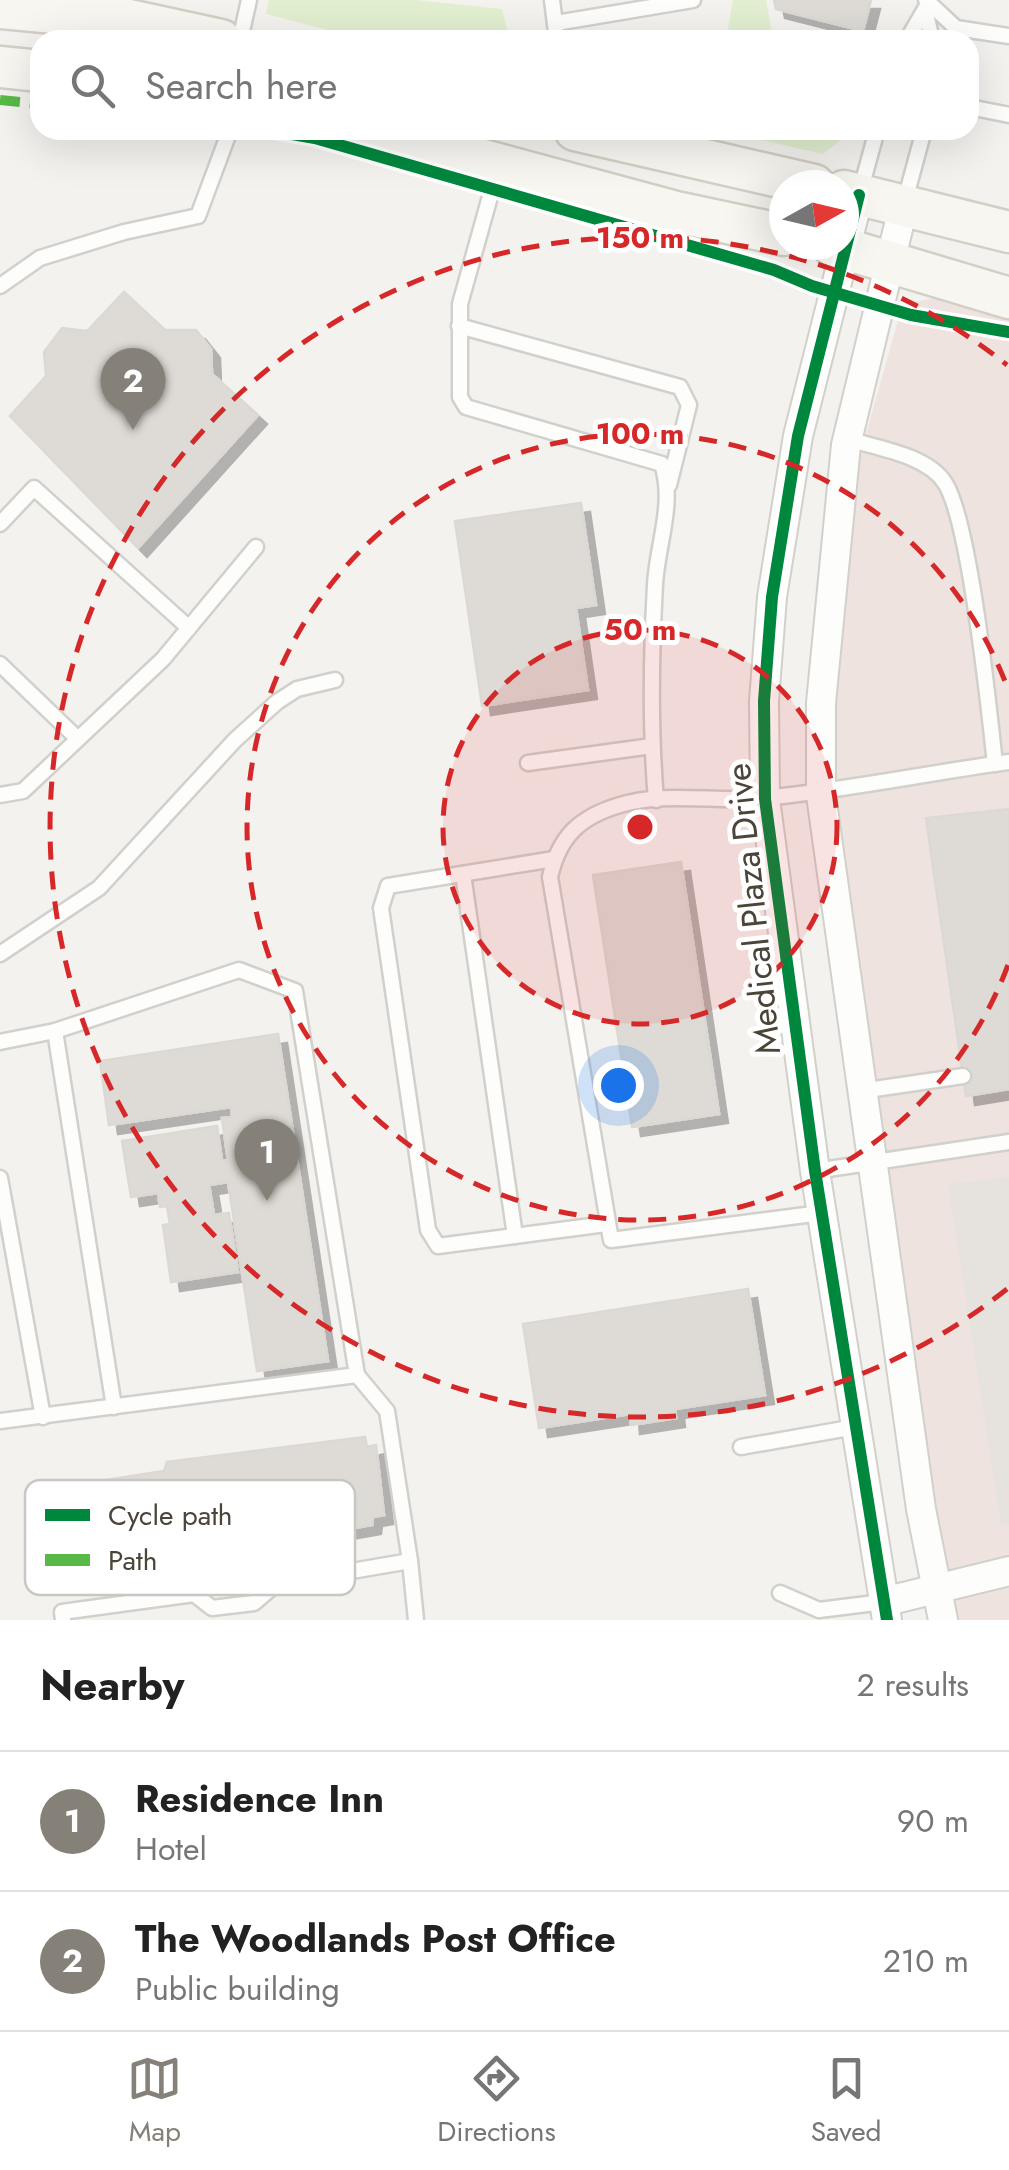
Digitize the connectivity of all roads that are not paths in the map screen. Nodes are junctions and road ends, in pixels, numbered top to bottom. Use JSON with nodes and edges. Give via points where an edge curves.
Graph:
{"nodes":[{"id":1,"x":249,"y":0,"type":"edge"},
{"id":2,"x":552,"y":0,"type":"edge"},
{"id":3,"x":693,"y":0,"type":"edge"},
{"id":4,"x":0,"y":8,"type":"edge"},
{"id":5,"x":925,"y":9,"type":"junction"},
{"id":6,"x":556,"y":23,"type":"junction"},
{"id":7,"x":176,"y":30,"type":"edge"},
{"id":8,"x":242,"y":30,"type":"edge"},
{"id":9,"x":556,"y":30,"type":"edge"},
{"id":10,"x":912,"y":30,"type":"edge"},
{"id":11,"x":930,"y":30,"type":"edge"},
{"id":12,"x":969,"y":30,"type":"edge"},
{"id":13,"x":979,"y":31,"type":"edge"},
{"id":14,"x":1009,"y":36,"type":"edge"},
{"id":15,"x":0,"y":67,"type":"edge"},
{"id":16,"x":30,"y":70,"type":"edge"},
{"id":17,"x":979,"y":109,"type":"edge"},
{"id":18,"x":1009,"y":114,"type":"edge"},
{"id":19,"x":226,"y":140,"type":"edge"},
{"id":20,"x":409,"y":140,"type":"edge"},
{"id":21,"x":618,"y":140,"type":"edge"},
{"id":22,"x":873,"y":140,"type":"edge"},
{"id":23,"x":921,"y":140,"type":"edge"},
{"id":24,"x":499,"y":164,"type":"junction"},
{"id":25,"x":769,"y":175,"type":"edge"},
{"id":26,"x":859,"y":175,"type":"edge"},
{"id":27,"x":859,"y":194,"type":"edge"},
{"id":28,"x":904,"y":204,"type":"junction"},
{"id":29,"x":769,"y":232,"type":"edge"},
{"id":30,"x":1009,"y":232,"type":"edge"},
{"id":31,"x":859,"y":252,"type":"edge"},
{"id":32,"x":835,"y":260,"type":"edge"},
{"id":33,"x":890,"y":262,"type":"junction"},
{"id":34,"x":0,"y":286,"type":"edge"},
{"id":35,"x":1009,"y":298,"type":"edge"},
{"id":36,"x":460,"y":326,"type":"junction"},
{"id":37,"x":848,"y":439,"type":"junction"},
{"id":38,"x":669,"y":485,"type":"junction"},
{"id":39,"x":0,"y":524,"type":"edge"},
{"id":40,"x":256,"y":547,"type":"dead end"},
{"id":41,"x":189,"y":628,"type":"junction"},
{"id":42,"x":0,"y":664,"type":"edge"},
{"id":43,"x":335,"y":680,"type":"dead end"},
{"id":44,"x":78,"y":739,"type":"junction"},
{"id":45,"x":652,"y":746,"type":"junction"},
{"id":46,"x":528,"y":763,"type":"dead end"},
{"id":47,"x":1002,"y":763,"type":"edge"},
{"id":48,"x":821,"y":788,"type":"junction"},
{"id":49,"x":0,"y":795,"type":"edge"},
{"id":50,"x":764,"y":798,"type":"junction"},
{"id":51,"x":656,"y":800,"type":"junction"},
{"id":52,"x":554,"y":859,"type":"junction"},
{"id":53,"x":463,"y":874,"type":"junction"},
{"id":54,"x":0,"y":954,"type":"edge"},
{"id":55,"x":55,"y":1032,"type":"junction"},
{"id":56,"x":0,"y":1042,"type":"edge"},
{"id":57,"x":963,"y":1076,"type":"dead end"},
{"id":58,"x":861,"y":1091,"type":"junction"},
{"id":59,"x":1009,"y":1142,"type":"edge"},
{"id":60,"x":870,"y":1163,"type":"junction"},
{"id":61,"x":814,"y":1171,"type":"junction"},
{"id":62,"x":0,"y":1178,"type":"edge"},
{"id":63,"x":822,"y":1213,"type":"junction"},
{"id":64,"x":606,"y":1224,"type":"junction"},
{"id":65,"x":515,"y":1236,"type":"junction"},
{"id":66,"x":357,"y":1375,"type":"junction"},
{"id":67,"x":114,"y":1407,"type":"junction"},
{"id":68,"x":43,"y":1417,"type":"junction"},
{"id":69,"x":0,"y":1421,"type":"edge"},
{"id":70,"x":855,"y":1427,"type":"junction"},
{"id":71,"x":741,"y":1447,"type":"dead end"},
{"id":72,"x":410,"y":1561,"type":"junction"},
{"id":73,"x":355,"y":1570,"type":"edge"},
{"id":74,"x":1009,"y":1571,"type":"edge"},
{"id":75,"x":936,"y":1590,"type":"junction"},
{"id":76,"x":780,"y":1593,"type":"dead end"},
{"id":77,"x":187,"y":1595,"type":"edge"},
{"id":78,"x":195,"y":1595,"type":"edge"},
{"id":79,"x":263,"y":1595,"type":"edge"},
{"id":80,"x":885,"y":1611,"type":"edge"},
{"id":81,"x":63,"y":1620,"type":"edge"},
{"id":82,"x":416,"y":1620,"type":"edge"},
{"id":83,"x":943,"y":1620,"type":"edge"}],
"edges":[{"from":1,"to":8,"type":"lane"},
{"from":2,"to":6,"type":"lane"},
{"from":3,"to":6,"type":"lane"},
{"from":4,"to":7,"type":"street"},
{"from":5,"to":10,"type":"lane"},
{"from":5,"to":11,"type":"lane"},
{"from":5,"to":12,"type":"lane","via":[[926,0],[956,28]]},
{"from":6,"to":9,"type":"lane"},
{"from":13,"to":14,"type":"lane"},
{"from":15,"to":16,"type":"street"},
{"from":17,"to":18,"type":"lane"},
{"from":19,"to":34,"type":"lane","via":[[198,216],[40,258]]},
{"from":20,"to":24,"type":"street"},
{"from":21,"to":25,"type":"street"},
{"from":22,"to":26,"type":"lane"},
{"from":23,"to":28,"type":"lane"},
{"from":24,"to":29,"type":"street"},
{"from":24,"to":36,"type":"lane","via":[[460,304]]},
{"from":27,"to":28,"type":"street"},
{"from":28,"to":30,"type":"street"},
{"from":28,"to":33,"type":"street"},
{"from":31,"to":33,"type":"street"},
{"from":32,"to":50,"type":"street","name":"Medical Plaza Drive","via":[[772,597]]},
{"from":33,"to":35,"type":"street"},
{"from":33,"to":37,"type":"street"},
{"from":36,"to":38,"type":"lane","via":[[460,397],[466,408],[645,456],[662,464]]},
{"from":36,"to":38,"type":"lane","via":[[680,387],[688,405]]},
{"from":37,"to":47,"type":"lane","via":[[923,464],[944,482],[965,556]]},
{"from":37,"to":48,"type":"street","via":[[828,602]]},
{"from":38,"to":45,"type":"lane","via":[[655,582]]},
{"from":39,"to":41,"type":"lane","via":[[34,488]]},
{"from":40,"to":41,"type":"lane"},
{"from":41,"to":44,"type":"lane"},
{"from":42,"to":44,"type":"lane"},
{"from":43,"to":54,"type":"lane","via":[[297,689],[277,702],[98,888]]},
{"from":44,"to":49,"type":"lane","via":[[24,792]]},
{"from":45,"to":46,"type":"lane"},
{"from":45,"to":51,"type":"lane"},
{"from":47,"to":48,"type":"lane"},
{"from":48,"to":50,"type":"lane"},
{"from":48,"to":58,"type":"street"},
{"from":50,"to":51,"type":"lane"},
{"from":50,"to":61,"type":"street","name":"Medical Plaza Drive"},
{"from":51,"to":52,"type":"lane","via":[[620,805],[582,822],[556,847]]},
{"from":52,"to":53,"type":"lane"},
{"from":52,"to":64,"type":"lane","via":[[550,877]]},
{"from":53,"to":65,"type":"lane"},
{"from":53,"to":65,"type":"lane","via":[[388,886],[382,908],[428,1230],[438,1246]]},
{"from":55,"to":56,"type":"lane"},
{"from":55,"to":66,"type":"lane","via":[[239,970],[295,991]]},
{"from":55,"to":67,"type":"lane"},
{"from":57,"to":58,"type":"lane"},
{"from":58,"to":60,"type":"street"},
{"from":59,"to":60,"type":"lane"},
{"from":60,"to":61,"type":"lane"},
{"from":60,"to":75,"type":"street"},
{"from":61,"to":63,"type":"street","name":"Medical Plaza Drive"},
{"from":62,"to":68,"type":"lane"},
{"from":63,"to":64,"type":"lane","via":[[611,1240]]},
{"from":63,"to":70,"type":"street","name":"Medical Plaza Drive"},
{"from":64,"to":65,"type":"lane"},
{"from":66,"to":67,"type":"lane"},
{"from":66,"to":72,"type":"lane","via":[[388,1411]]},
{"from":67,"to":68,"type":"lane"},
{"from":68,"to":69,"type":"lane"},
{"from":70,"to":71,"type":"lane"},
{"from":70,"to":80,"type":"street","name":"Medical Plaza Drive"},
{"from":72,"to":73,"type":"lane"},
{"from":72,"to":82,"type":"lane"},
{"from":74,"to":75,"type":"street"},
{"from":75,"to":80,"type":"street"},
{"from":75,"to":83,"type":"street"},
{"from":76,"to":80,"type":"lane","via":[[819,1610]]},
{"from":77,"to":81,"type":"lane","via":[[62,1612]]},
{"from":78,"to":79,"type":"lane","via":[[212,1608],[254,1603]]}]}
